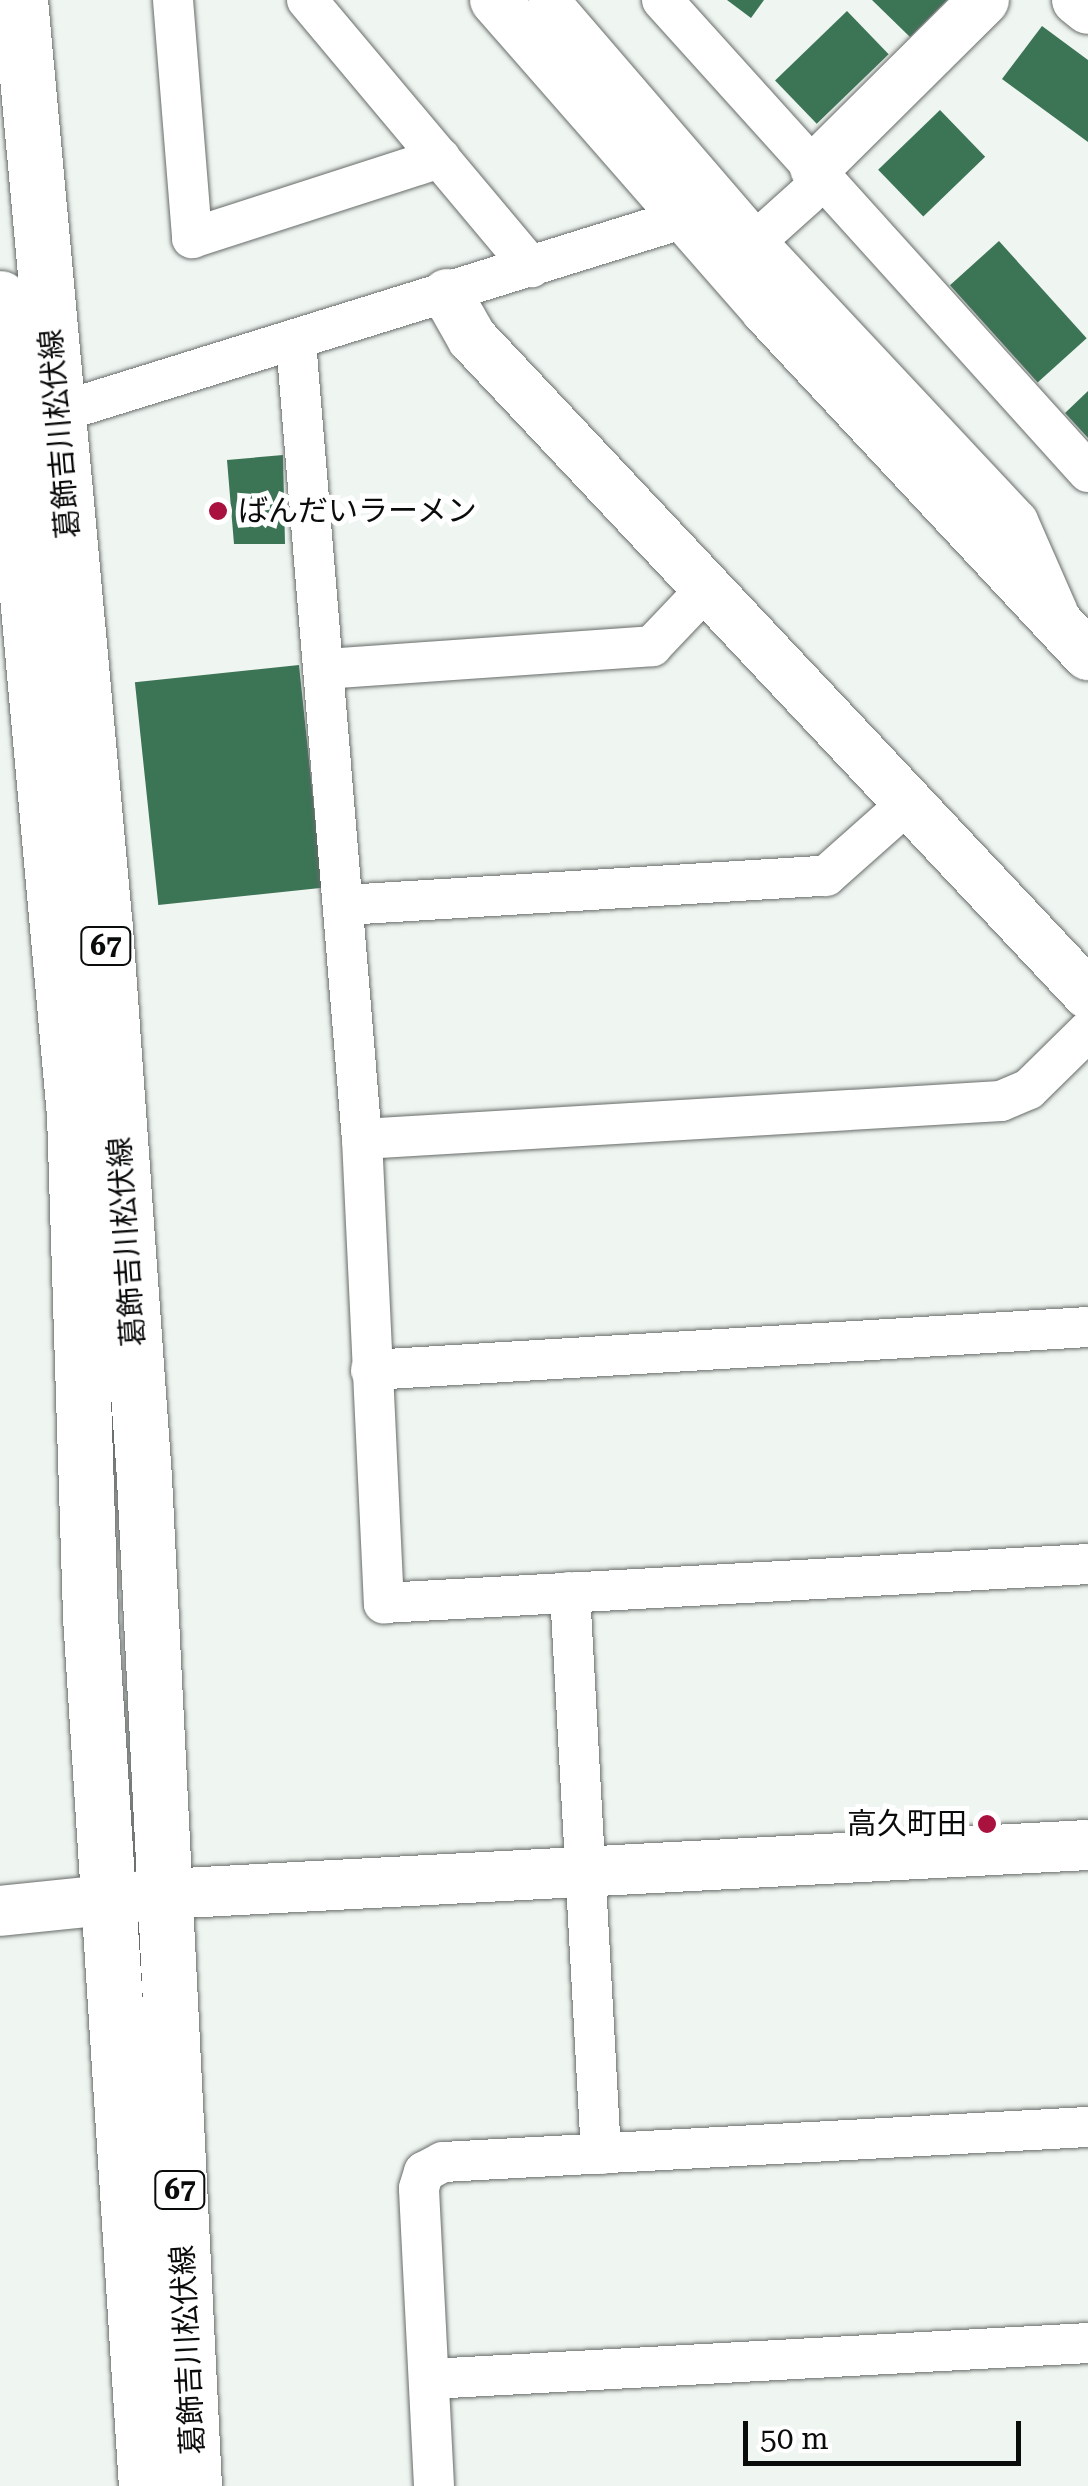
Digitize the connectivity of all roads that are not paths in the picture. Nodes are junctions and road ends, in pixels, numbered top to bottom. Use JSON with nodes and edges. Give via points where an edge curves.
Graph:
{"nodes":[{"id":1,"x":20,"y":0,"type":"edge"},
{"id":2,"x":173,"y":0,"type":"edge"},
{"id":3,"x":307,"y":0,"type":"edge"},
{"id":4,"x":495,"y":0,"type":"edge"},
{"id":5,"x":549,"y":0,"type":"edge"},
{"id":6,"x":662,"y":0,"type":"edge"},
{"id":7,"x":984,"y":0,"type":"edge"},
{"id":8,"x":1077,"y":0,"type":"edge"},
{"id":9,"x":1088,"y":9,"type":"edge"},
{"id":10,"x":440,"y":158,"type":"junction"},
{"id":11,"x":811,"y":182,"type":"junction"},
{"id":12,"x":688,"y":218,"type":"junction"},
{"id":13,"x":756,"y":242,"type":"junction"},
{"id":14,"x":531,"y":266,"type":"junction"},
{"id":15,"x":447,"y":294,"type":"junction"},
{"id":16,"x":0,"y":298,"type":"edge"},
{"id":17,"x":296,"y":342,"type":"junction"},
{"id":18,"x":24,"y":425,"type":"edge"},
{"id":19,"x":1088,"y":472,"type":"edge"},
{"id":20,"x":706,"y":588,"type":"junction"},
{"id":21,"x":1078,"y":645,"type":"edge"},
{"id":22,"x":325,"y":669,"type":"junction"},
{"id":23,"x":907,"y":804,"type":"junction"},
{"id":24,"x":344,"y":905,"type":"junction"},
{"id":25,"x":1088,"y":994,"type":"edge"},
{"id":26,"x":1088,"y":1031,"type":"edge"},
{"id":27,"x":362,"y":1139,"type":"junction"},
{"id":28,"x":1088,"y":1328,"type":"edge"},
{"id":29,"x":371,"y":1370,"type":"junction"},
{"id":30,"x":1088,"y":1564,"type":"edge"},
{"id":31,"x":570,"y":1592,"type":"junction"},
{"id":32,"x":1088,"y":1845,"type":"edge"},
{"id":33,"x":587,"y":1870,"type":"junction"},
{"id":34,"x":165,"y":1894,"type":"junction"},
{"id":35,"x":108,"y":1900,"type":"junction"},
{"id":36,"x":0,"y":1911,"type":"edge"},
{"id":37,"x":1088,"y":2127,"type":"edge"},
{"id":38,"x":601,"y":2154,"type":"junction"},
{"id":39,"x":1088,"y":2342,"type":"edge"},
{"id":40,"x":430,"y":2379,"type":"junction"},
{"id":41,"x":146,"y":2486,"type":"edge"},
{"id":42,"x":194,"y":2486,"type":"edge"},
{"id":43,"x":434,"y":2486,"type":"edge"}],
"edges":[{"from":1,"to":18,"type":"main road","name":"葛飾吉川松伏線","number":"67"},
{"from":2,"to":10,"type":"street","via":[[192,238]]},
{"from":3,"to":10,"type":"street"},
{"from":4,"to":12,"type":"street"},
{"from":5,"to":13,"type":"street"},
{"from":6,"to":11,"type":"street"},
{"from":7,"to":11,"type":"street"},
{"from":8,"to":9,"type":"street"},
{"from":10,"to":14,"type":"street"},
{"from":11,"to":13,"type":"street"},
{"from":11,"to":19,"type":"street"},
{"from":12,"to":14,"type":"street"},
{"from":12,"to":21,"type":"street"},
{"from":13,"to":21,"type":"street","via":[[1018,521]]},
{"from":14,"to":15,"type":"street"},
{"from":15,"to":17,"type":"street"},
{"from":15,"to":20,"type":"street","via":[[472,338]]},
{"from":16,"to":18,"type":"main road","name":"葛飾吉川松伏線","number":"67"},
{"from":17,"to":18,"type":"street"},
{"from":17,"to":22,"type":"street"},
{"from":18,"to":34,"type":"main road","name":"葛飾吉川松伏線","number":"67","via":[[120,1139]]},
{"from":18,"to":35,"type":"main road","name":"葛飾吉川松伏線","number":"67","via":[[74,1114],[90,1616]]},
{"from":20,"to":22,"type":"street","via":[[652,646]]},
{"from":20,"to":23,"type":"street"},
{"from":22,"to":24,"type":"street"},
{"from":23,"to":24,"type":"street","via":[[826,876]]},
{"from":23,"to":25,"type":"street"},
{"from":24,"to":27,"type":"street"},
{"from":26,"to":27,"type":"street","via":[[1029,1090],[1001,1101]]},
{"from":27,"to":29,"type":"street"},
{"from":28,"to":29,"type":"street"},
{"from":29,"to":31,"type":"street","via":[[384,1603]]},
{"from":30,"to":31,"type":"street"},
{"from":31,"to":33,"type":"street"},
{"from":32,"to":33,"type":"street"},
{"from":33,"to":34,"type":"street"},
{"from":33,"to":38,"type":"street"},
{"from":34,"to":35,"type":"street"},
{"from":34,"to":42,"type":"main road","name":"葛飾吉川松伏線","number":"67"},
{"from":35,"to":36,"type":"street"},
{"from":35,"to":41,"type":"main road","name":"葛飾吉川松伏線","number":"67"},
{"from":37,"to":38,"type":"street"},
{"from":38,"to":40,"type":"street","via":[[443,2162],[424,2172]]},
{"from":39,"to":40,"type":"street"},
{"from":40,"to":43,"type":"street"}]}
